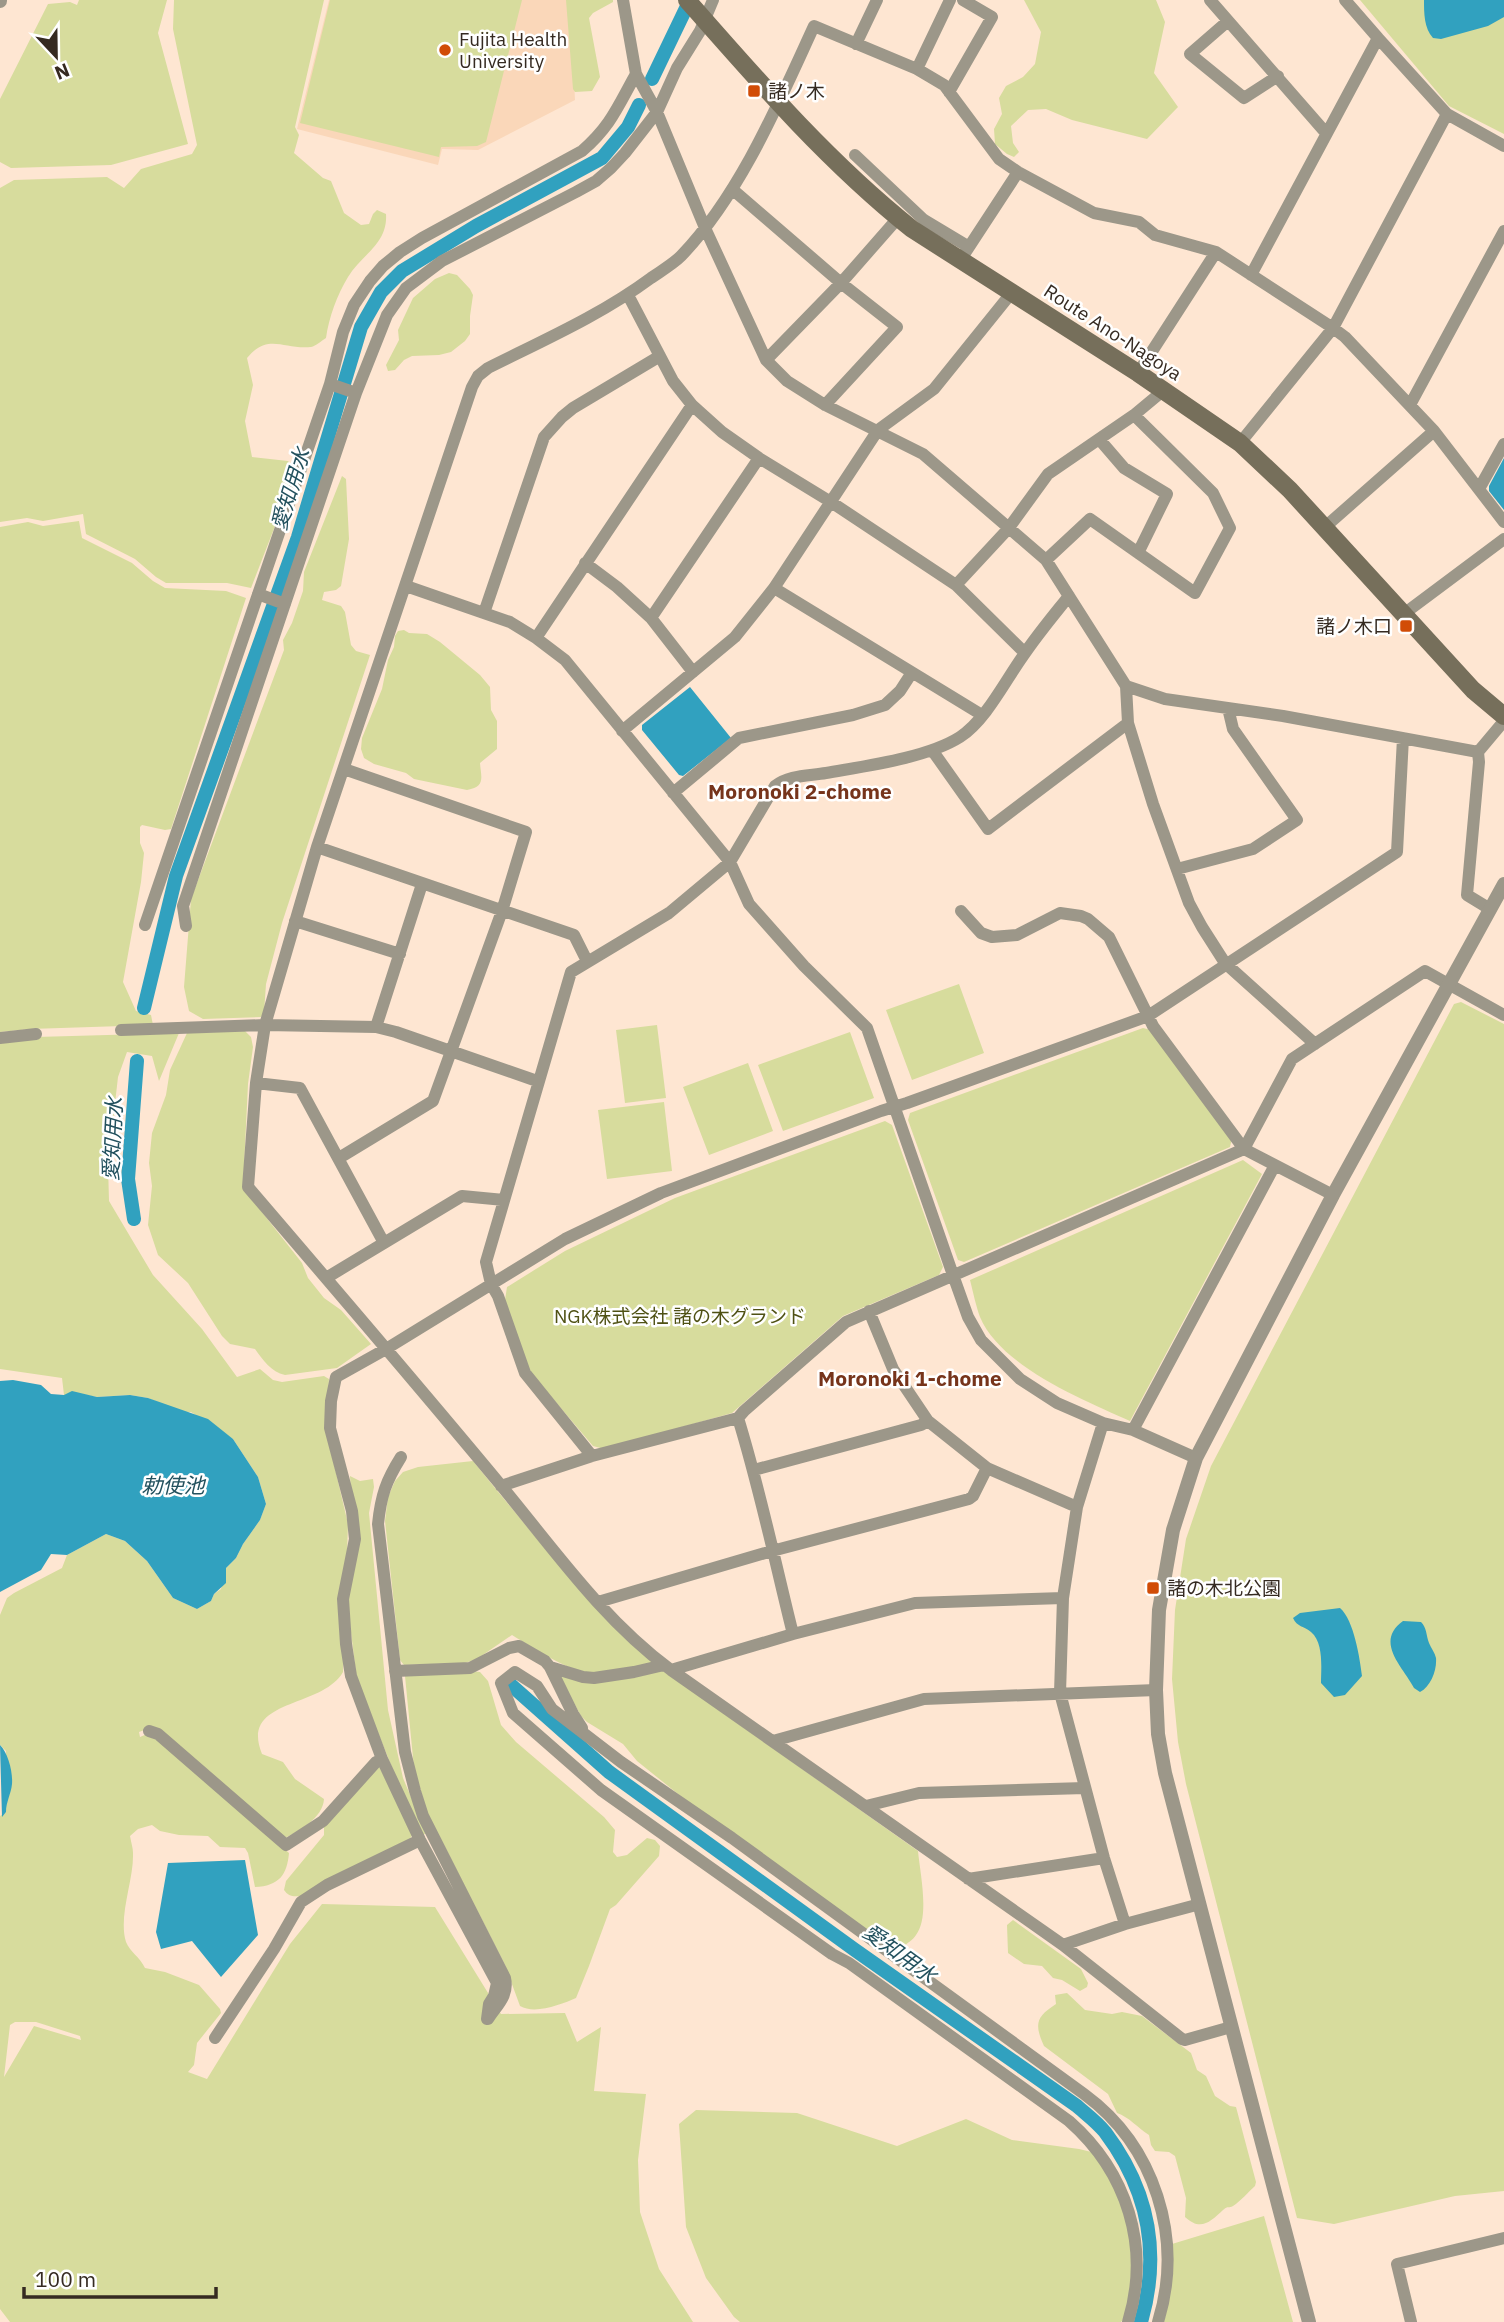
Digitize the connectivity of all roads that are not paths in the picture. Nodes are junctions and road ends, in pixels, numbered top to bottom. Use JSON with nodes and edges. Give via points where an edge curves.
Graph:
{"nodes":[{"id":1,"x":622,"y":0,"type":"edge"},
{"id":2,"x":687,"y":0,"type":"edge"},
{"id":3,"x":713,"y":0,"type":"edge"},
{"id":4,"x":877,"y":0,"type":"edge"},
{"id":5,"x":950,"y":0,"type":"edge"},
{"id":6,"x":963,"y":0,"type":"edge"},
{"id":7,"x":1210,"y":0,"type":"edge"},
{"id":8,"x":1345,"y":0,"type":"edge"},
{"id":9,"x":703,"y":18,"type":"junction"},
{"id":10,"x":1228,"y":21,"type":"junction"},
{"id":11,"x":1378,"y":37,"type":"junction"},
{"id":12,"x":856,"y":44,"type":"junction"},
{"id":13,"x":917,"y":69,"type":"junction"},
{"id":14,"x":636,"y":74,"type":"junction"},
{"id":15,"x":1278,"y":76,"type":"junction"},
{"id":16,"x":948,"y":92,"type":"junction"},
{"id":17,"x":779,"y":102,"type":"junction"},
{"id":18,"x":657,"y":112,"type":"junction"},
{"id":19,"x":1447,"y":114,"type":"junction"},
{"id":20,"x":1326,"y":133,"type":"junction"},
{"id":21,"x":1504,"y":146,"type":"edge"},
{"id":22,"x":855,"y":155,"type":"dead end"},
{"id":23,"x":1018,"y":172,"type":"junction"},
{"id":24,"x":732,"y":189,"type":"junction"},
{"id":25,"x":898,"y":218,"type":"junction"},
{"id":26,"x":705,"y":228,"type":"junction"},
{"id":27,"x":1504,"y":231,"type":"edge"},
{"id":28,"x":1216,"y":252,"type":"junction"},
{"id":29,"x":965,"y":253,"type":"junction"},
{"id":30,"x":1251,"y":275,"type":"junction"},
{"id":31,"x":841,"y":283,"type":"junction"},
{"id":32,"x":1013,"y":292,"type":"junction"},
{"id":33,"x":628,"y":295,"type":"junction"},
{"id":34,"x":1333,"y":328,"type":"junction"},
{"id":35,"x":660,"y":356,"type":"junction"},
{"id":36,"x":766,"y":360,"type":"junction"},
{"id":37,"x":1138,"y":373,"type":"junction"},
{"id":38,"x":332,"y":385,"type":"junction"},
{"id":39,"x":1164,"y":390,"type":"junction"},
{"id":40,"x":355,"y":393,"type":"junction"},
{"id":41,"x":692,"y":405,"type":"junction"},
{"id":42,"x":825,"y":405,"type":"junction"},
{"id":43,"x":1410,"y":405,"type":"junction"},
{"id":44,"x":1134,"y":415,"type":"junction"},
{"id":45,"x":878,"y":430,"type":"junction"},
{"id":46,"x":1434,"y":431,"type":"junction"},
{"id":47,"x":1099,"y":439,"type":"junction"},
{"id":48,"x":1240,"y":443,"type":"junction"},
{"id":49,"x":1504,"y":446,"type":"edge"},
{"id":50,"x":759,"y":458,"type":"junction"},
{"id":51,"x":1479,"y":489,"type":"junction"},
{"id":52,"x":831,"y":502,"type":"junction"},
{"id":53,"x":1504,"y":522,"type":"edge"},
{"id":54,"x":1325,"y":527,"type":"junction"},
{"id":55,"x":1008,"y":529,"type":"junction"},
{"id":56,"x":1504,"y":539,"type":"edge"},
{"id":57,"x":1138,"y":553,"type":"junction"},
{"id":58,"x":1046,"y":560,"type":"junction"},
{"id":59,"x":585,"y":563,"type":"junction"},
{"id":60,"x":956,"y":585,"type":"junction"},
{"id":61,"x":406,"y":586,"type":"junction"},
{"id":62,"x":774,"y":587,"type":"junction"},
{"id":63,"x":260,"y":594,"type":"junction"},
{"id":64,"x":1069,"y":596,"type":"junction"},
{"id":65,"x":282,"y":603,"type":"junction"},
{"id":66,"x":484,"y":613,"type":"junction"},
{"id":67,"x":1405,"y":613,"type":"junction"},
{"id":68,"x":651,"y":618,"type":"junction"},
{"id":69,"x":536,"y":638,"type":"junction"},
{"id":70,"x":1025,"y":653,"type":"junction"},
{"id":71,"x":693,"y":672,"type":"junction"},
{"id":72,"x":911,"y":674,"type":"junction"},
{"id":73,"x":1126,"y":686,"type":"junction"},
{"id":74,"x":1228,"y":708,"type":"junction"},
{"id":75,"x":982,"y":715,"type":"junction"},
{"id":76,"x":1504,"y":716,"type":"edge"},
{"id":77,"x":1504,"y":721,"type":"edge"},
{"id":78,"x":1128,"y":723,"type":"junction"},
{"id":79,"x":622,"y":731,"type":"junction"},
{"id":80,"x":1403,"y":738,"type":"junction"},
{"id":81,"x":932,"y":750,"type":"junction"},
{"id":82,"x":1478,"y":752,"type":"junction"},
{"id":83,"x":344,"y":769,"type":"junction"},
{"id":84,"x":673,"y":793,"type":"junction"},
{"id":85,"x":317,"y":847,"type":"junction"},
{"id":86,"x":730,"y":862,"type":"junction"},
{"id":87,"x":1177,"y":869,"type":"junction"},
{"id":88,"x":422,"y":884,"type":"junction"},
{"id":89,"x":1504,"y":884,"type":"edge"},
{"id":90,"x":1490,"y":909,"type":"junction"},
{"id":91,"x":502,"y":911,"type":"junction"},
{"id":92,"x":961,"y":911,"type":"dead end"},
{"id":93,"x":295,"y":920,"type":"junction"},
{"id":94,"x":145,"y":925,"type":"dead end"},
{"id":95,"x":186,"y":926,"type":"dead end"},
{"id":96,"x":400,"y":954,"type":"junction"},
{"id":97,"x":587,"y":961,"type":"junction"},
{"id":98,"x":1225,"y":963,"type":"junction"},
{"id":99,"x":1448,"y":985,"type":"junction"},
{"id":100,"x":1504,"y":1015,"type":"edge"},
{"id":101,"x":1148,"y":1016,"type":"junction"},
{"id":102,"x":265,"y":1025,"type":"junction"},
{"id":103,"x":376,"y":1027,"type":"junction"},
{"id":104,"x":121,"y":1030,"type":"dead end"},
{"id":105,"x":36,"y":1034,"type":"dead end"},
{"id":106,"x":0,"y":1038,"type":"edge"},
{"id":107,"x":1315,"y":1044,"type":"junction"},
{"id":108,"x":451,"y":1052,"type":"junction"},
{"id":109,"x":537,"y":1081,"type":"junction"},
{"id":110,"x":256,"y":1083,"type":"junction"},
{"id":111,"x":894,"y":1107,"type":"junction"},
{"id":112,"x":1244,"y":1149,"type":"junction"},
{"id":113,"x":339,"y":1158,"type":"junction"},
{"id":114,"x":1275,"y":1165,"type":"junction"},
{"id":115,"x":1333,"y":1195,"type":"junction"},
{"id":116,"x":504,"y":1200,"type":"junction"},
{"id":117,"x":384,"y":1243,"type":"junction"},
{"id":118,"x":953,"y":1275,"type":"junction"},
{"id":119,"x":326,"y":1278,"type":"junction"},
{"id":120,"x":491,"y":1284,"type":"junction"},
{"id":121,"x":869,"y":1311,"type":"junction"},
{"id":122,"x":386,"y":1349,"type":"junction"},
{"id":123,"x":738,"y":1418,"type":"junction"},
{"id":124,"x":928,"y":1421,"type":"junction"},
{"id":125,"x":1103,"y":1423,"type":"junction"},
{"id":126,"x":1133,"y":1430,"type":"junction"},
{"id":127,"x":592,"y":1456,"type":"junction"},
{"id":128,"x":401,"y":1457,"type":"dead end"},
{"id":129,"x":1196,"y":1458,"type":"junction"},
{"id":130,"x":988,"y":1468,"type":"junction"},
{"id":131,"x":754,"y":1470,"type":"junction"},
{"id":132,"x":501,"y":1486,"type":"junction"},
{"id":133,"x":1077,"y":1507,"type":"junction"},
{"id":134,"x":772,"y":1550,"type":"junction"},
{"id":135,"x":1063,"y":1598,"type":"junction"},
{"id":136,"x":598,"y":1602,"type":"junction"},
{"id":137,"x":793,"y":1634,"type":"junction"},
{"id":138,"x":550,"y":1667,"type":"junction"},
{"id":139,"x":668,"y":1667,"type":"junction"},
{"id":140,"x":395,"y":1671,"type":"junction"},
{"id":141,"x":1156,"y":1690,"type":"junction"},
{"id":142,"x":1060,"y":1693,"type":"junction"},
{"id":143,"x":149,"y":1731,"type":"dead end"},
{"id":144,"x":587,"y":1734,"type":"junction"},
{"id":145,"x":773,"y":1741,"type":"junction"},
{"id":146,"x":382,"y":1759,"type":"junction"},
{"id":147,"x":1085,"y":1788,"type":"junction"},
{"id":148,"x":866,"y":1807,"type":"junction"},
{"id":149,"x":420,"y":1840,"type":"junction"},
{"id":150,"x":1104,"y":1858,"type":"junction"},
{"id":151,"x":968,"y":1879,"type":"junction"},
{"id":152,"x":1200,"y":1904,"type":"junction"},
{"id":153,"x":1125,"y":1924,"type":"junction"},
{"id":154,"x":1063,"y":1945,"type":"junction"},
{"id":155,"x":1231,"y":2027,"type":"junction"},
{"id":156,"x":215,"y":2038,"type":"dead end"},
{"id":157,"x":1504,"y":2238,"type":"edge"},
{"id":158,"x":1128,"y":2322,"type":"edge"},
{"id":159,"x":1158,"y":2322,"type":"edge"},
{"id":160,"x":1309,"y":2322,"type":"edge"},
{"id":161,"x":1411,"y":2322,"type":"edge"}],
"edges":[{"from":1,"to":14,"type":"street"},
{"from":2,"to":9,"type":"main road","name":"Route Ano-Nagoya"},
{"from":3,"to":9,"type":"street"},
{"from":4,"to":12,"type":"street"},
{"from":5,"to":13,"type":"street"},
{"from":6,"to":16,"type":"street","via":[[992,17]]},
{"from":7,"to":10,"type":"street"},
{"from":8,"to":11,"type":"street"},
{"from":9,"to":17,"type":"main road","name":"Route Ano-Nagoya"},
{"from":9,"to":18,"type":"street"},
{"from":10,"to":15,"type":"street"},
{"from":10,"to":15,"type":"street","via":[[1190,54],[1244,98]]},
{"from":11,"to":19,"type":"street"},
{"from":11,"to":20,"type":"street"},
{"from":12,"to":13,"type":"street"},
{"from":12,"to":17,"type":"street","via":[[814,26]]},
{"from":13,"to":16,"type":"street"},
{"from":14,"to":18,"type":"street"},
{"from":14,"to":38,"type":"street","via":[[614,116],[582,151],[422,238],[383,266],[354,304]]},
{"from":15,"to":20,"type":"street"},
{"from":16,"to":23,"type":"street","via":[[999,159]]},
{"from":17,"to":24,"type":"street"},
{"from":17,"to":25,"type":"main road","name":"Route Ano-Nagoya","via":[[847,175]]},
{"from":18,"to":26,"type":"street"},
{"from":18,"to":40,"type":"street","via":[[596,181],[442,261],[406,288],[387,315]]},
{"from":19,"to":21,"type":"street"},
{"from":19,"to":34,"type":"street"},
{"from":20,"to":30,"type":"street"},
{"from":22,"to":29,"type":"street"},
{"from":23,"to":28,"type":"street","via":[[1094,213],[1139,222],[1155,235]]},
{"from":23,"to":29,"type":"street"},
{"from":24,"to":26,"type":"street"},
{"from":24,"to":31,"type":"street"},
{"from":25,"to":29,"type":"main road","name":"Route Ano-Nagoya"},
{"from":25,"to":31,"type":"street"},
{"from":26,"to":33,"type":"street","via":[[680,257]]},
{"from":26,"to":36,"type":"street"},
{"from":27,"to":43,"type":"street"},
{"from":28,"to":30,"type":"street"},
{"from":28,"to":37,"type":"street"},
{"from":29,"to":32,"type":"main road","name":"Route Ano-Nagoya"},
{"from":30,"to":34,"type":"street"},
{"from":31,"to":36,"type":"street"},
{"from":31,"to":42,"type":"street","via":[[897,327]]},
{"from":32,"to":37,"type":"main road","name":"Route Ano-Nagoya"},
{"from":32,"to":45,"type":"street","via":[[934,389]]},
{"from":33,"to":35,"type":"street"},
{"from":33,"to":61,"type":"street","via":[[478,376]]},
{"from":34,"to":43,"type":"street"},
{"from":34,"to":48,"type":"street"},
{"from":35,"to":41,"type":"street"},
{"from":35,"to":66,"type":"street","via":[[573,408],[544,437]]},
{"from":36,"to":42,"type":"street","via":[[788,382]]},
{"from":37,"to":39,"type":"main road","name":"Route Ano-Nagoya"},
{"from":38,"to":40,"type":"street"},
{"from":38,"to":63,"type":"street"},
{"from":39,"to":44,"type":"street"},
{"from":39,"to":48,"type":"main road","name":"Route Ano-Nagoya"},
{"from":40,"to":65,"type":"street"},
{"from":41,"to":50,"type":"street"},
{"from":41,"to":59,"type":"street"},
{"from":42,"to":45,"type":"street"},
{"from":43,"to":46,"type":"street"},
{"from":44,"to":47,"type":"street"},
{"from":44,"to":57,"type":"street","via":[[1213,493],[1230,528],[1195,593]]},
{"from":45,"to":52,"type":"street"},
{"from":45,"to":55,"type":"street","via":[[923,454]]},
{"from":46,"to":51,"type":"street"},
{"from":46,"to":54,"type":"street"},
{"from":47,"to":55,"type":"street","via":[[1048,474]]},
{"from":47,"to":57,"type":"street","via":[[1124,468],[1167,494]]},
{"from":48,"to":54,"type":"main road","name":"Route Ano-Nagoya"},
{"from":49,"to":51,"type":"street"},
{"from":50,"to":52,"type":"street"},
{"from":50,"to":68,"type":"street"},
{"from":51,"to":53,"type":"street"},
{"from":52,"to":60,"type":"street"},
{"from":52,"to":62,"type":"street"},
{"from":54,"to":67,"type":"main road","name":"Route Ano-Nagoya"},
{"from":55,"to":58,"type":"street"},
{"from":55,"to":60,"type":"street"},
{"from":56,"to":67,"type":"street"},
{"from":57,"to":58,"type":"street","via":[[1090,519]]},
{"from":58,"to":64,"type":"street"},
{"from":59,"to":68,"type":"street"},
{"from":59,"to":69,"type":"street"},
{"from":60,"to":70,"type":"street"},
{"from":61,"to":66,"type":"street"},
{"from":61,"to":83,"type":"street"},
{"from":62,"to":71,"type":"street","via":[[736,637]]},
{"from":62,"to":72,"type":"street"},
{"from":63,"to":65,"type":"street"},
{"from":63,"to":94,"type":"street"},
{"from":64,"to":70,"type":"street"},
{"from":64,"to":73,"type":"street"},
{"from":65,"to":95,"type":"street","via":[[183,906]]},
{"from":66,"to":69,"type":"street"},
{"from":67,"to":76,"type":"main road","name":"Route Ano-Nagoya","via":[[1474,690]]},
{"from":68,"to":71,"type":"street"},
{"from":69,"to":79,"type":"street","via":[[565,660]]},
{"from":70,"to":75,"type":"street"},
{"from":71,"to":79,"type":"street"},
{"from":72,"to":75,"type":"street"},
{"from":72,"to":84,"type":"street","via":[[885,705],[739,738]]},
{"from":73,"to":74,"type":"street","via":[[1165,699]]},
{"from":73,"to":78,"type":"street"},
{"from":74,"to":80,"type":"street"},
{"from":74,"to":87,"type":"street","via":[[1233,729],[1297,820],[1254,849]]},
{"from":75,"to":81,"type":"street","via":[[960,737]]},
{"from":77,"to":82,"type":"street"},
{"from":78,"to":81,"type":"street","via":[[988,829]]},
{"from":78,"to":87,"type":"street"},
{"from":79,"to":84,"type":"street"},
{"from":80,"to":82,"type":"street"},
{"from":80,"to":98,"type":"street","via":[[1397,852]]},
{"from":81,"to":86,"type":"street","via":[[783,779]]},
{"from":82,"to":90,"type":"street","via":[[1467,895]]},
{"from":83,"to":85,"type":"street"},
{"from":83,"to":91,"type":"street","via":[[526,832]]},
{"from":84,"to":86,"type":"street"},
{"from":85,"to":88,"type":"street"},
{"from":85,"to":93,"type":"street"},
{"from":86,"to":97,"type":"street","via":[[669,914]]},
{"from":86,"to":111,"type":"street","via":[[749,904],[867,1028]]},
{"from":87,"to":98,"type":"street","via":[[1189,903]]},
{"from":88,"to":91,"type":"street"},
{"from":88,"to":96,"type":"street"},
{"from":89,"to":90,"type":"street"},
{"from":90,"to":99,"type":"street"},
{"from":91,"to":97,"type":"street","via":[[574,935]]},
{"from":91,"to":108,"type":"street"},
{"from":92,"to":101,"type":"street","via":[[981,933],[992,937],[1017,935],[1060,913],[1088,919],[1109,937]]},
{"from":93,"to":96,"type":"street"},
{"from":93,"to":102,"type":"street"},
{"from":96,"to":103,"type":"street"},
{"from":97,"to":109,"type":"street","via":[[571,972]]},
{"from":98,"to":101,"type":"street"},
{"from":98,"to":107,"type":"street"},
{"from":99,"to":100,"type":"street"},
{"from":99,"to":107,"type":"street","via":[[1425,971]]},
{"from":99,"to":115,"type":"street"},
{"from":101,"to":111,"type":"street"},
{"from":101,"to":112,"type":"street"},
{"from":102,"to":103,"type":"street"},
{"from":102,"to":104,"type":"street"},
{"from":102,"to":110,"type":"street"},
{"from":103,"to":108,"type":"street"},
{"from":105,"to":106,"type":"street"},
{"from":107,"to":112,"type":"street","via":[[1292,1059]]},
{"from":108,"to":109,"type":"street"},
{"from":108,"to":113,"type":"street","via":[[433,1101]]},
{"from":109,"to":116,"type":"street"},
{"from":110,"to":113,"type":"street","via":[[300,1088]]},
{"from":110,"to":119,"type":"street","via":[[248,1186]]},
{"from":111,"to":118,"type":"street"},
{"from":111,"to":120,"type":"street","via":[[661,1193],[565,1239]]},
{"from":112,"to":114,"type":"street"},
{"from":112,"to":118,"type":"street"},
{"from":113,"to":117,"type":"street"},
{"from":114,"to":115,"type":"street"},
{"from":114,"to":126,"type":"street"},
{"from":115,"to":129,"type":"street"},
{"from":116,"to":117,"type":"street","via":[[462,1196]]},
{"from":116,"to":120,"type":"street","via":[[486,1262]]},
{"from":117,"to":119,"type":"street"},
{"from":118,"to":121,"type":"street"},
{"from":118,"to":125,"type":"street","via":[[981,1340],[1020,1379],[1057,1403]]},
{"from":119,"to":122,"type":"street"},
{"from":120,"to":122,"type":"street"},
{"from":120,"to":127,"type":"street","via":[[525,1373]]},
{"from":121,"to":123,"type":"street","via":[[846,1322]]},
{"from":121,"to":124,"type":"street","via":[[893,1369]]},
{"from":122,"to":132,"type":"street"},
{"from":122,"to":146,"type":"street","via":[[336,1377],[330,1428],[355,1539],[343,1599],[351,1676]]},
{"from":123,"to":127,"type":"street"},
{"from":123,"to":131,"type":"street"},
{"from":124,"to":130,"type":"street"},
{"from":124,"to":131,"type":"street"},
{"from":125,"to":126,"type":"street"},
{"from":125,"to":133,"type":"street"},
{"from":126,"to":129,"type":"street"},
{"from":127,"to":132,"type":"street"},
{"from":128,"to":140,"type":"street","via":[[380,1498],[378,1524]]},
{"from":129,"to":141,"type":"street","via":[[1165,1571]]},
{"from":130,"to":133,"type":"street"},
{"from":130,"to":134,"type":"street","via":[[969,1499]]},
{"from":131,"to":134,"type":"street"},
{"from":132,"to":136,"type":"street"},
{"from":133,"to":135,"type":"street"},
{"from":134,"to":136,"type":"street"},
{"from":134,"to":137,"type":"street"},
{"from":135,"to":137,"type":"street","via":[[915,1603]]},
{"from":135,"to":142,"type":"street"},
{"from":136,"to":139,"type":"street","via":[[636,1643]]},
{"from":137,"to":139,"type":"street"},
{"from":138,"to":139,"type":"street","via":[[594,1678]]},
{"from":138,"to":140,"type":"street","via":[[519,1646],[470,1668]]},
{"from":138,"to":144,"type":"street"},
{"from":139,"to":145,"type":"street"},
{"from":140,"to":149,"type":"street","via":[[405,1752],[423,1816],[505,1978],[504,1997],[487,2019],[496,1983]]},
{"from":141,"to":142,"type":"street"},
{"from":141,"to":152,"type":"street","via":[[1165,1773]]},
{"from":142,"to":145,"type":"street","via":[[924,1699]]},
{"from":142,"to":147,"type":"street"},
{"from":143,"to":146,"type":"street","via":[[286,1845],[323,1821]]},
{"from":144,"to":158,"type":"street","via":[[552,1709],[537,1686],[515,1672],[501,1684],[513,1713],[601,1790],[1086,2135],[1107,2163],[1133,2223],[1138,2273]]},
{"from":144,"to":159,"type":"street","via":[[1110,2115],[1148,2170],[1161,2206],[1168,2277]]},
{"from":145,"to":148,"type":"street"},
{"from":146,"to":149,"type":"street"},
{"from":147,"to":148,"type":"street","via":[[919,1793]]},
{"from":147,"to":150,"type":"street"},
{"from":148,"to":151,"type":"street"},
{"from":149,"to":156,"type":"street","via":[[302,1902]]},
{"from":150,"to":151,"type":"street"},
{"from":150,"to":153,"type":"street"},
{"from":151,"to":154,"type":"street"},
{"from":152,"to":153,"type":"street"},
{"from":152,"to":155,"type":"street"},
{"from":153,"to":154,"type":"street"},
{"from":154,"to":155,"type":"street","via":[[1182,2039]]},
{"from":155,"to":160,"type":"street"},
{"from":157,"to":161,"type":"street","via":[[1397,2264]]}]}
